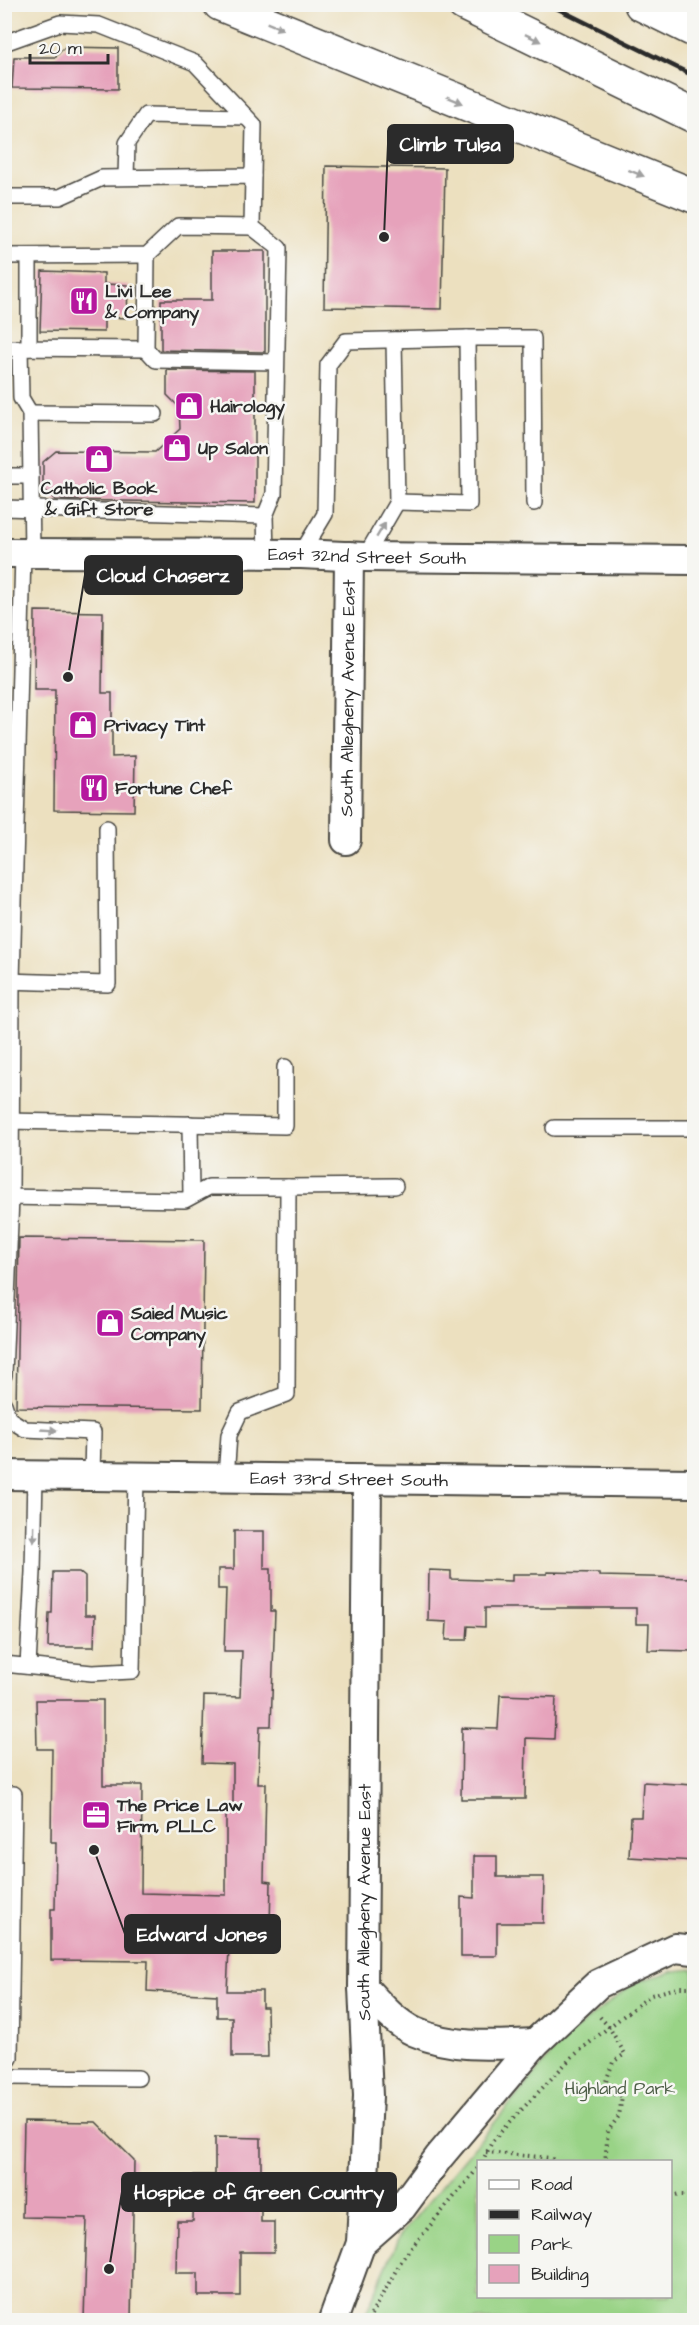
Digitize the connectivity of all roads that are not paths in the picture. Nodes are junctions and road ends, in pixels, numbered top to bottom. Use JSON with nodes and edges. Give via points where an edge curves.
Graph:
{"nodes":[{"id":1,"x":220,"y":4,"type":"edge"},
{"id":2,"x":649,"y":8,"type":"edge"},
{"id":3,"x":472,"y":9,"type":"edge"},
{"id":4,"x":694,"y":30,"type":"edge"},
{"id":5,"x":4,"y":43,"type":"edge"},
{"id":6,"x":694,"y":116,"type":"edge"},
{"id":7,"x":245,"y":117,"type":"junction"},
{"id":8,"x":253,"y":176,"type":"junction"},
{"id":9,"x":126,"y":177,"type":"junction"},
{"id":10,"x":694,"y":196,"type":"edge"},
{"id":11,"x":4,"y":197,"type":"edge"},
{"id":12,"x":252,"y":226,"type":"junction"},
{"id":13,"x":147,"y":255,"type":"junction"},
{"id":14,"x":4,"y":256,"type":"edge"},
{"id":15,"x":29,"y":256,"type":"junction"},
{"id":16,"x":467,"y":338,"type":"junction"},
{"id":17,"x":394,"y":340,"type":"junction"},
{"id":18,"x":18,"y":348,"type":"edge"},
{"id":19,"x":146,"y":349,"type":"junction"},
{"id":20,"x":276,"y":362,"type":"junction"},
{"id":21,"x":30,"y":413,"type":"junction"},
{"id":22,"x":155,"y":414,"type":"dead end"},
{"id":23,"x":4,"y":476,"type":"edge"},
{"id":24,"x":31,"y":476,"type":"junction"},
{"id":25,"x":397,"y":502,"type":"junction"},
{"id":26,"x":534,"y":503,"type":"dead end"},
{"id":27,"x":4,"y":508,"type":"edge"},
{"id":28,"x":32,"y":510,"type":"junction"},
{"id":29,"x":265,"y":516,"type":"junction"},
{"id":30,"x":20,"y":553,"type":"edge"},
{"id":31,"x":266,"y":554,"type":"junction"},
{"id":32,"x":301,"y":554,"type":"junction"},
{"id":33,"x":357,"y":557,"type":"junction"},
{"id":34,"x":694,"y":560,"type":"edge"},
{"id":35,"x":12,"y":664,"type":"edge"},
{"id":36,"x":12,"y":720,"type":"edge"},
{"id":37,"x":10,"y":800,"type":"edge"},
{"id":38,"x":107,"y":828,"type":"dead end"},
{"id":39,"x":346,"y":840,"type":"dead end"},
{"id":40,"x":10,"y":843,"type":"edge"},
{"id":41,"x":8,"y":981,"type":"edge"},
{"id":42,"x":285,"y":1067,"type":"dead end"},
{"id":43,"x":8,"y":1121,"type":"edge"},
{"id":44,"x":190,"y":1124,"type":"junction"},
{"id":45,"x":554,"y":1128,"type":"dead end"},
{"id":46,"x":694,"y":1128,"type":"edge"},
{"id":47,"x":288,"y":1186,"type":"junction"},
{"id":48,"x":395,"y":1186,"type":"dead end"},
{"id":49,"x":191,"y":1196,"type":"junction"},
{"id":50,"x":8,"y":1197,"type":"edge"},
{"id":51,"x":4,"y":1375,"type":"edge"},
{"id":52,"x":4,"y":1404,"type":"edge"},
{"id":53,"x":4,"y":1475,"type":"edge"},
{"id":54,"x":35,"y":1475,"type":"junction"},
{"id":55,"x":92,"y":1476,"type":"junction"},
{"id":56,"x":136,"y":1476,"type":"junction"},
{"id":57,"x":226,"y":1478,"type":"junction"},
{"id":58,"x":367,"y":1479,"type":"junction"},
{"id":59,"x":694,"y":1483,"type":"edge"},
{"id":60,"x":4,"y":1664,"type":"edge"},
{"id":61,"x":28,"y":1666,"type":"junction"},
{"id":62,"x":4,"y":1794,"type":"edge"},
{"id":63,"x":694,"y":1950,"type":"edge"},
{"id":64,"x":363,"y":1987,"type":"junction"},
{"id":65,"x":535,"y":2043,"type":"junction"},
{"id":66,"x":6,"y":2061,"type":"edge"},
{"id":67,"x":4,"y":2077,"type":"edge"},
{"id":68,"x":138,"y":2078,"type":"dead end"},
{"id":69,"x":361,"y":2243,"type":"junction"},
{"id":70,"x":333,"y":2320,"type":"edge"}],
"edges":[{"from":1,"to":10,"type":"highway","one_way":true},
{"from":2,"to":4,"type":"highway"},
{"from":3,"to":6,"type":"highway","one_way":true},
{"from":5,"to":7,"type":"lane","via":[[60,23],[99,25],[195,63]]},
{"from":7,"to":8,"type":"lane","via":[[254,125]]},
{"from":7,"to":9,"type":"lane","via":[[146,115],[126,143]]},
{"from":8,"to":9,"type":"lane"},
{"from":8,"to":12,"type":"lane"},
{"from":9,"to":11,"type":"lane","via":[[102,178],[60,197]]},
{"from":12,"to":13,"type":"lane","via":[[178,226]]},
{"from":12,"to":20,"type":"lane","via":[[279,248]]},
{"from":13,"to":15,"type":"lane"},
{"from":13,"to":19,"type":"lane"},
{"from":14,"to":15,"type":"lane"},
{"from":15,"to":18,"type":"lane"},
{"from":16,"to":17,"type":"lane"},
{"from":16,"to":25,"type":"lane","via":[[469,504]]},
{"from":16,"to":26,"type":"lane","via":[[533,338]]},
{"from":17,"to":25,"type":"lane"},
{"from":17,"to":32,"type":"lane","via":[[346,341],[328,365],[326,514]]},
{"from":18,"to":19,"type":"lane"},
{"from":18,"to":21,"type":"lane","via":[[21,398]]},
{"from":19,"to":20,"type":"lane","via":[[156,360]]},
{"from":20,"to":29,"type":"lane","via":[[274,494]]},
{"from":21,"to":22,"type":"lane"},
{"from":21,"to":24,"type":"lane"},
{"from":23,"to":24,"type":"lane"},
{"from":24,"to":28,"type":"lane"},
{"from":33,"to":25,"type":"lane","one_way":true},
{"from":27,"to":28,"type":"lane"},
{"from":28,"to":29,"type":"lane"},
{"from":28,"to":30,"type":"lane"},
{"from":29,"to":31,"type":"lane"},
{"from":30,"to":31,"type":"street","name":"East 32nd Street South"},
{"from":30,"to":35,"type":"lane"},
{"from":31,"to":32,"type":"street","name":"East 32nd Street South"},
{"from":32,"to":33,"type":"street","name":"East 32nd Street South"},
{"from":33,"to":34,"type":"street","name":"East 32nd Street South"},
{"from":33,"to":39,"type":"street","name":"South Allegheny Avenue East"},
{"from":35,"to":36,"type":"lane"},
{"from":36,"to":37,"type":"lane"},
{"from":37,"to":40,"type":"lane"},
{"from":38,"to":41,"type":"lane","via":[[108,984]]},
{"from":40,"to":41,"type":"lane"},
{"from":41,"to":43,"type":"lane"},
{"from":42,"to":44,"type":"lane","via":[[285,1126]]},
{"from":43,"to":44,"type":"lane"},
{"from":43,"to":50,"type":"lane"},
{"from":44,"to":49,"type":"lane"},
{"from":45,"to":46,"type":"lane"},
{"from":47,"to":48,"type":"lane"},
{"from":47,"to":49,"type":"lane","via":[[208,1187]]},
{"from":47,"to":57,"type":"lane","via":[[287,1394],[240,1412],[229,1435]]},
{"from":49,"to":50,"type":"lane","via":[[185,1200]]},
{"from":50,"to":51,"type":"lane"},
{"from":52,"to":55,"type":"lane","one_way":true,"via":[[9,1419],[25,1429],[93,1432]]},
{"from":53,"to":54,"type":"street","name":"East 33rd Street South"},
{"from":54,"to":55,"type":"street","name":"East 33rd Street South"},
{"from":54,"to":61,"type":"lane","one_way":true},
{"from":55,"to":56,"type":"street","name":"East 33rd Street South"},
{"from":56,"to":57,"type":"street","name":"East 33rd Street South"},
{"from":56,"to":61,"type":"lane","via":[[132,1671],[92,1673]]},
{"from":57,"to":58,"type":"street","name":"East 33rd Street South"},
{"from":58,"to":59,"type":"street","name":"East 33rd Street South"},
{"from":58,"to":64,"type":"street","name":"South Allegheny Avenue East"},
{"from":60,"to":61,"type":"lane"},
{"from":62,"to":66,"type":"lane","via":[[14,1794]]},
{"from":63,"to":65,"type":"street","via":[[675,1948],[598,1984]]},
{"from":64,"to":65,"type":"street","via":[[414,2032],[479,2046]]},
{"from":64,"to":69,"type":"street","name":"South Allegheny Avenue East","via":[[368,2096]]},
{"from":65,"to":69,"type":"street","via":[[402,2207]]},
{"from":67,"to":68,"type":"lane"},
{"from":69,"to":70,"type":"street","name":"South Allegheny Avenue East"}]}
